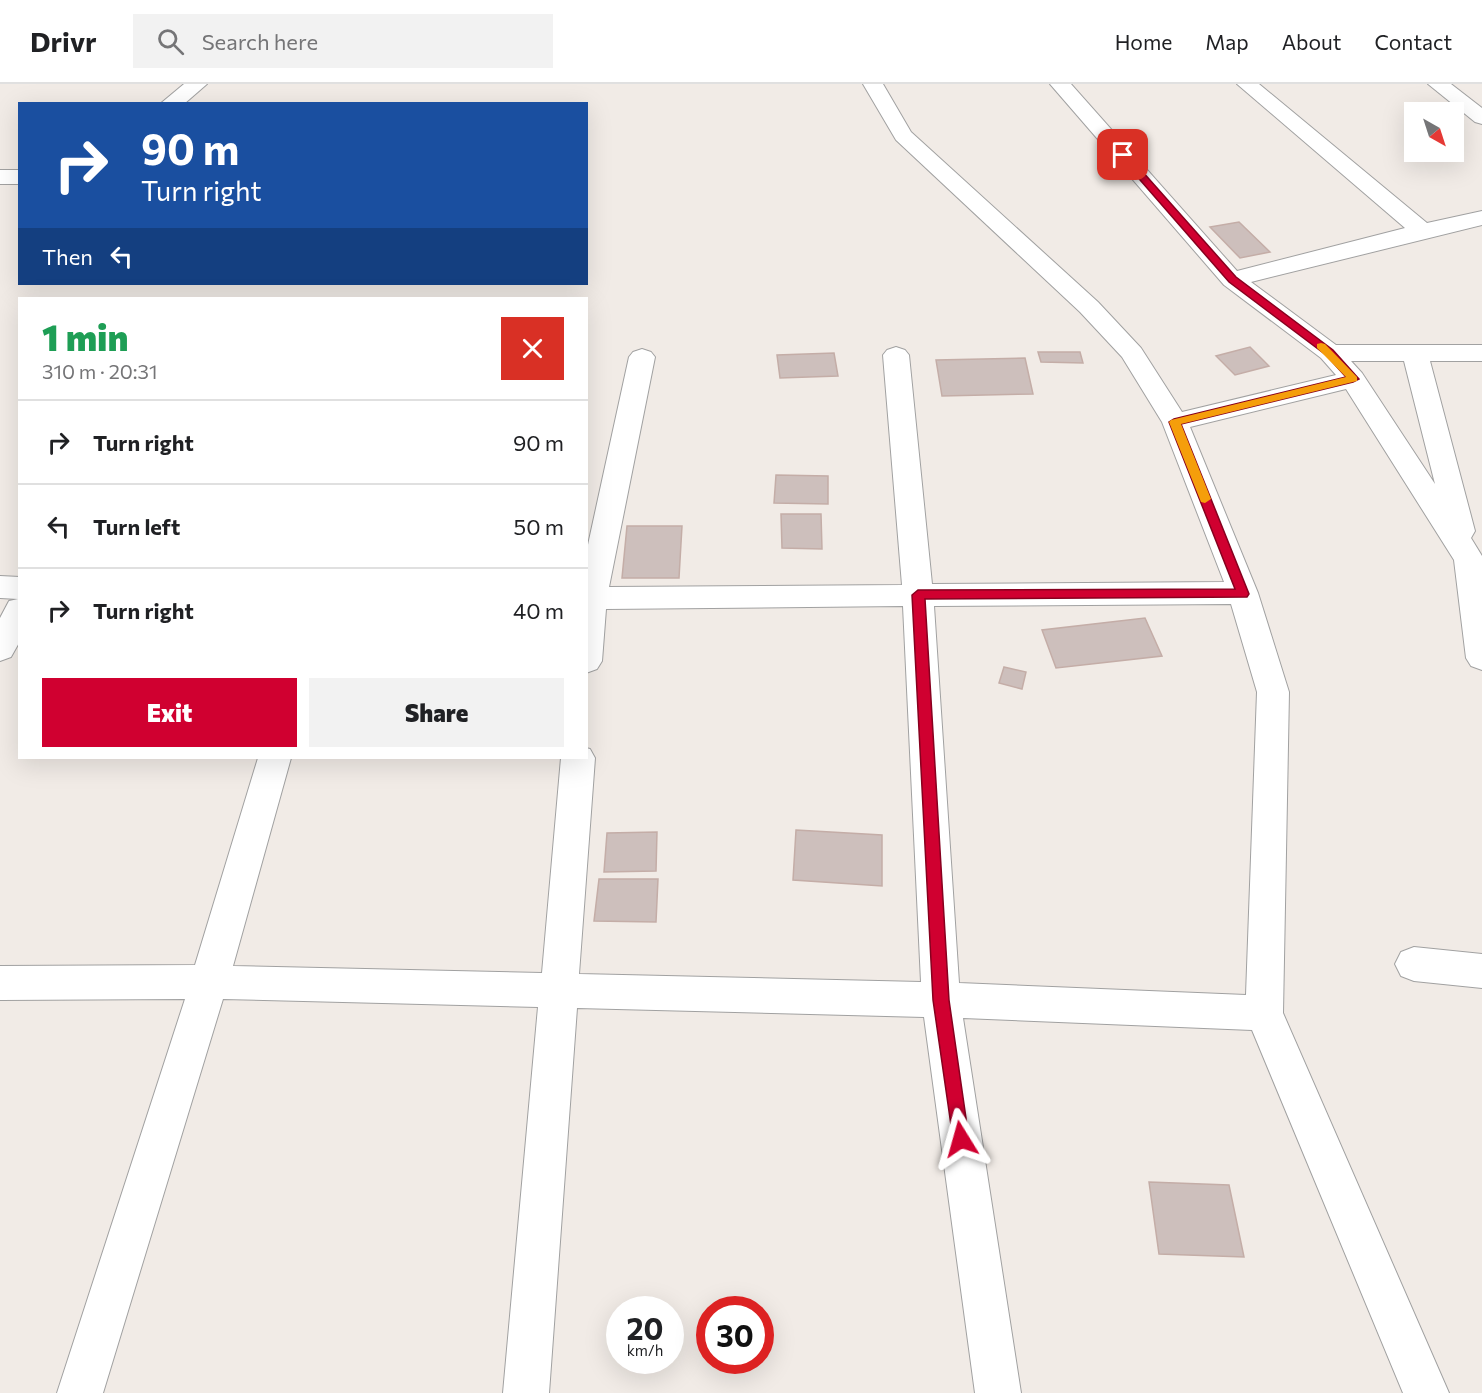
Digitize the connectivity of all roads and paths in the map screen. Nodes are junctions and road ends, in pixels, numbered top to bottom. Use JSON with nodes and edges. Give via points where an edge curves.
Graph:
{"nodes":[{"id":1,"x":197,"y":84,"type":"edge"},
{"id":2,"x":873,"y":84,"type":"edge"},
{"id":3,"x":1060,"y":84,"type":"edge"},
{"id":4,"x":1247,"y":84,"type":"edge"},
{"id":5,"x":1438,"y":84,"type":"edge"},
{"id":6,"x":173,"y":102,"type":"edge"},
{"id":7,"x":1482,"y":118,"type":"edge"},
{"id":8,"x":0,"y":177,"type":"edge"},
{"id":9,"x":18,"y":177,"type":"edge"},
{"id":10,"x":1482,"y":218,"type":"edge"},
{"id":11,"x":1422,"y":231,"type":"junction"},
{"id":12,"x":1232,"y":280,"type":"junction"},
{"id":13,"x":1415,"y":352,"type":"junction"},
{"id":14,"x":1330,"y":353,"type":"junction"},
{"id":15,"x":1482,"y":353,"type":"edge"},
{"id":16,"x":896,"y":355,"type":"dead end"},
{"id":17,"x":642,"y":357,"type":"dead end"},
{"id":18,"x":1353,"y":379,"type":"junction"},
{"id":19,"x":1174,"y":422,"type":"junction"},
{"id":20,"x":1475,"y":571,"type":"edge"},
{"id":21,"x":0,"y":587,"type":"edge"},
{"id":22,"x":18,"y":588,"type":"edge"},
{"id":23,"x":1243,"y":594,"type":"junction"},
{"id":24,"x":918,"y":595,"type":"junction"},
{"id":25,"x":589,"y":598,"type":"edge"},
{"id":26,"x":18,"y":613,"type":"edge"},
{"id":27,"x":588,"y":619,"type":"edge"},
{"id":28,"x":0,"y":649,"type":"edge"},
{"id":29,"x":1482,"y":658,"type":"edge"},
{"id":30,"x":274,"y":759,"type":"edge"},
{"id":31,"x":578,"y":759,"type":"edge"},
{"id":32,"x":1414,"y":964,"type":"dead end"},
{"id":33,"x":1482,"y":971,"type":"edge"},
{"id":34,"x":209,"y":982,"type":"junction"},
{"id":35,"x":0,"y":983,"type":"edge"},
{"id":36,"x":559,"y":992,"type":"junction"},
{"id":37,"x":941,"y":1000,"type":"junction"},
{"id":38,"x":1264,"y":1013,"type":"junction"},
{"id":39,"x":80,"y":1393,"type":"edge"},
{"id":40,"x":526,"y":1393,"type":"edge"},
{"id":41,"x":998,"y":1393,"type":"edge"},
{"id":42,"x":1426,"y":1393,"type":"edge"}],
"edges":[{"from":1,"to":6,"type":"street"},
{"from":2,"to":19,"type":"street","via":[[903,136],[1089,307],[1132,353]]},
{"from":3,"to":12,"type":"street"},
{"from":4,"to":11,"type":"street"},
{"from":5,"to":7,"type":"street"},
{"from":8,"to":9,"type":"street"},
{"from":10,"to":11,"type":"street"},
{"from":11,"to":12,"type":"street"},
{"from":12,"to":14,"type":"street"},
{"from":13,"to":14,"type":"street"},
{"from":13,"to":15,"type":"street"},
{"from":13,"to":20,"type":"street"},
{"from":14,"to":18,"type":"street"},
{"from":16,"to":24,"type":"street"},
{"from":17,"to":25,"type":"street"},
{"from":18,"to":19,"type":"street"},
{"from":18,"to":20,"type":"street"},
{"from":19,"to":23,"type":"street"},
{"from":20,"to":29,"type":"street"},
{"from":21,"to":22,"type":"street"},
{"from":23,"to":24,"type":"street"},
{"from":23,"to":38,"type":"street","via":[[1273,693]]},
{"from":24,"to":25,"type":"street"},
{"from":24,"to":37,"type":"street"},
{"from":25,"to":27,"type":"street"},
{"from":26,"to":28,"type":"street"},
{"from":30,"to":34,"type":"street"},
{"from":31,"to":36,"type":"street"},
{"from":32,"to":33,"type":"street"},
{"from":34,"to":35,"type":"street"},
{"from":34,"to":36,"type":"street"},
{"from":34,"to":39,"type":"street"},
{"from":36,"to":37,"type":"street"},
{"from":36,"to":40,"type":"street"},
{"from":37,"to":38,"type":"street"},
{"from":37,"to":41,"type":"street"},
{"from":38,"to":42,"type":"street"}]}
